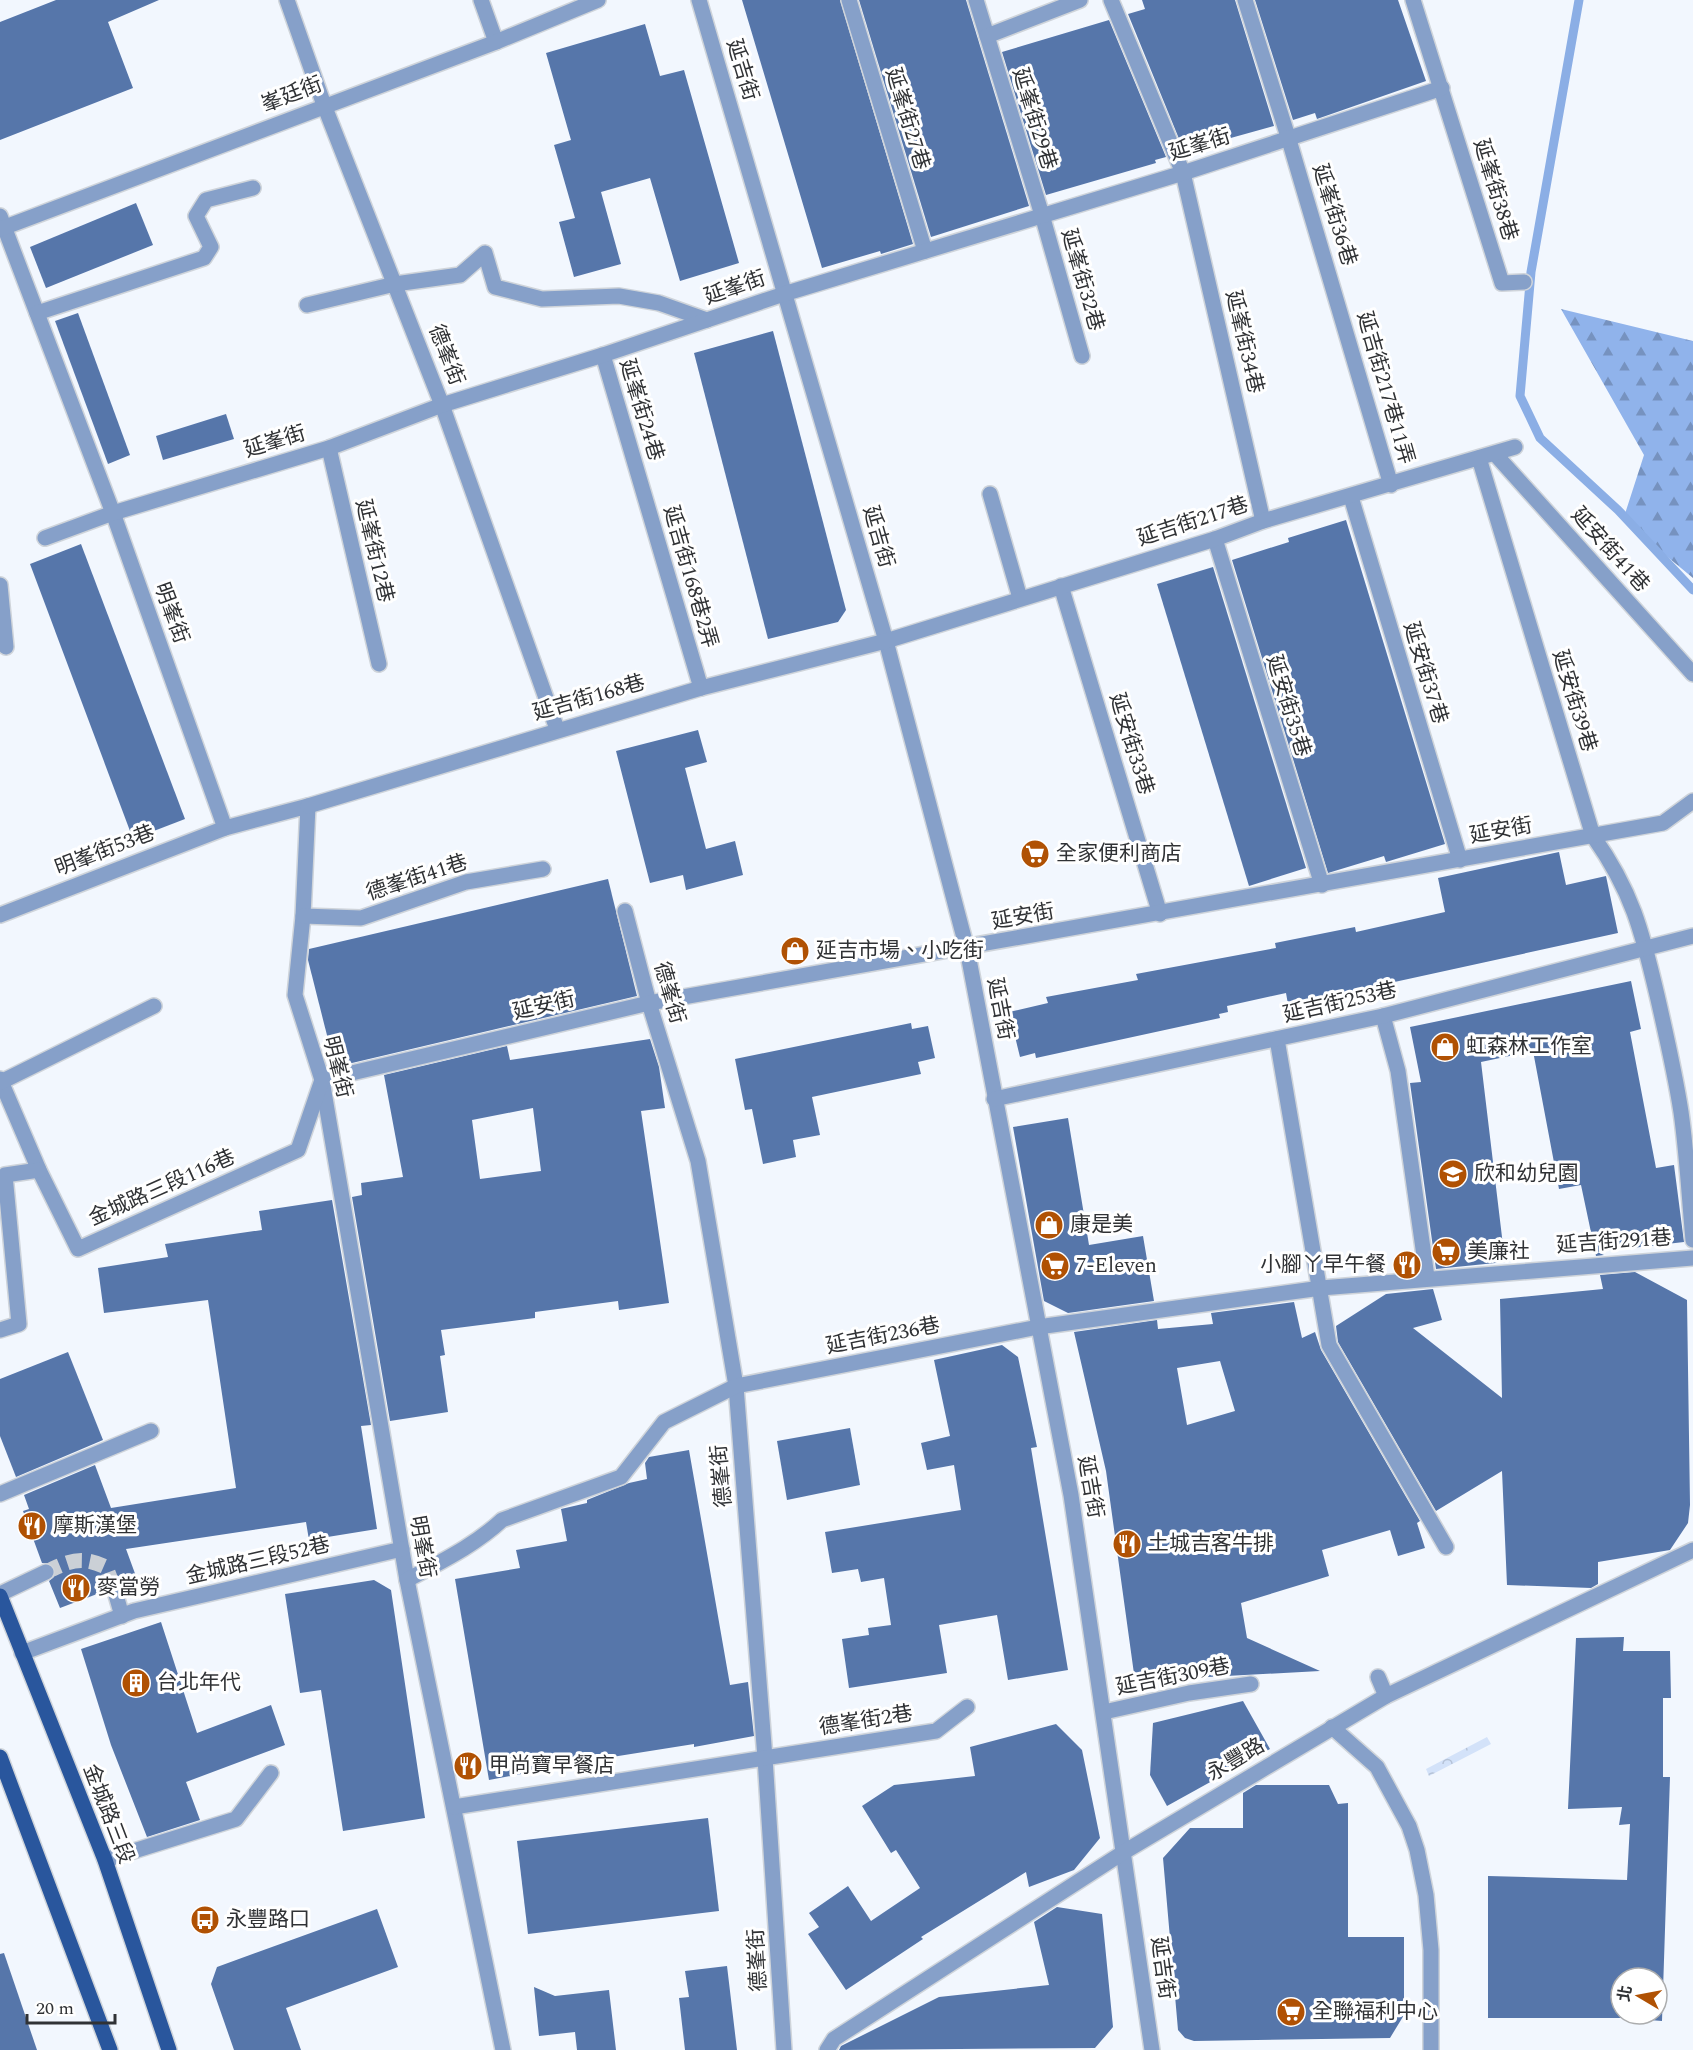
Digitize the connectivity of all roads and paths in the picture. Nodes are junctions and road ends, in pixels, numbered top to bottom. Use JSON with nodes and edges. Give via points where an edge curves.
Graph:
{"nodes":[{"id":1,"x":287,"y":0,"type":"edge"},
{"id":2,"x":481,"y":0,"type":"edge"},
{"id":3,"x":598,"y":0,"type":"edge"},
{"id":4,"x":699,"y":0,"type":"edge"},
{"id":5,"x":849,"y":0,"type":"edge"},
{"id":6,"x":976,"y":0,"type":"edge"},
{"id":7,"x":1080,"y":0,"type":"edge"},
{"id":8,"x":1111,"y":0,"type":"edge"},
{"id":9,"x":1245,"y":0,"type":"edge"},
{"id":10,"x":1413,"y":0,"type":"edge"},
{"id":11,"x":987,"y":36,"type":"junction"},
{"id":12,"x":496,"y":42,"type":"junction"},
{"id":13,"x":1442,"y":88,"type":"junction"},
{"id":14,"x":324,"y":105,"type":"junction"},
{"id":15,"x":1289,"y":140,"type":"junction"},
{"id":16,"x":1183,"y":173,"type":"junction"},
{"id":17,"x":253,"y":188,"type":"dead end"},
{"id":18,"x":1042,"y":215,"type":"junction"},
{"id":19,"x":2,"y":224,"type":"edge"},
{"id":20,"x":925,"y":251,"type":"junction"},
{"id":21,"x":1524,"y":282,"type":"dead end"},
{"id":22,"x":395,"y":284,"type":"junction"},
{"id":23,"x":787,"y":293,"type":"junction"},
{"id":24,"x":1338,"y":303,"type":"joint"},
{"id":25,"x":307,"y":305,"type":"dead end"},
{"id":26,"x":37,"y":313,"type":"junction"},
{"id":27,"x":707,"y":320,"type":"junction"},
{"id":28,"x":603,"y":355,"type":"junction"},
{"id":29,"x":1082,"y":356,"type":"dead end"},
{"id":30,"x":442,"y":405,"type":"junction"},
{"id":31,"x":1515,"y":447,"type":"dead end"},
{"id":32,"x":329,"y":448,"type":"junction"},
{"id":33,"x":1495,"y":454,"type":"junction"},
{"id":34,"x":1479,"y":458,"type":"junction"},
{"id":35,"x":639,"y":477,"type":"joint"},
{"id":36,"x":1391,"y":485,"type":"junction"},
{"id":37,"x":990,"y":494,"type":"dead end"},
{"id":38,"x":1351,"y":497,"type":"junction"},
{"id":39,"x":113,"y":513,"type":"junction"},
{"id":40,"x":1263,"y":521,"type":"junction"},
{"id":41,"x":45,"y":538,"type":"dead end"},
{"id":42,"x":1215,"y":539,"type":"junction"},
{"id":43,"x":0,"y":585,"type":"edge"},
{"id":44,"x":1061,"y":586,"type":"junction"},
{"id":45,"x":1020,"y":598,"type":"junction"},
{"id":46,"x":885,"y":641,"type":"junction"},
{"id":47,"x":6,"y":647,"type":"dead end"},
{"id":48,"x":379,"y":664,"type":"dead end"},
{"id":49,"x":1693,"y":674,"type":"edge"},
{"id":50,"x":701,"y":688,"type":"junction"},
{"id":51,"x":557,"y":729,"type":"junction"},
{"id":52,"x":1693,"y":801,"type":"edge"},
{"id":53,"x":308,"y":806,"type":"junction"},
{"id":54,"x":225,"y":828,"type":"junction"},
{"id":55,"x":1593,"y":836,"type":"junction"},
{"id":56,"x":1460,"y":860,"type":"junction"},
{"id":57,"x":543,"y":869,"type":"dead end"},
{"id":58,"x":1322,"y":885,"type":"junction"},
{"id":59,"x":625,"y":911,"type":"dead end"},
{"id":60,"x":1160,"y":914,"type":"junction"},
{"id":61,"x":0,"y":915,"type":"edge"},
{"id":62,"x":303,"y":916,"type":"junction"},
{"id":63,"x":1693,"y":936,"type":"edge"},
{"id":64,"x":1646,"y":947,"type":"junction"},
{"id":65,"x":967,"y":949,"type":"junction"},
{"id":66,"x":650,"y":1003,"type":"junction"},
{"id":67,"x":154,"y":1006,"type":"dead end"},
{"id":68,"x":1383,"y":1016,"type":"junction"},
{"id":69,"x":1277,"y":1039,"type":"junction"},
{"id":70,"x":322,"y":1080,"type":"junction"},
{"id":71,"x":1,"y":1081,"type":"edge"},
{"id":72,"x":994,"y":1099,"type":"junction"},
{"id":73,"x":1687,"y":1112,"type":"edge"},
{"id":74,"x":39,"y":1170,"type":"junction"},
{"id":75,"x":1693,"y":1240,"type":"edge"},
{"id":76,"x":1693,"y":1258,"type":"edge"},
{"id":77,"x":1427,"y":1277,"type":"junction"},
{"id":78,"x":1321,"y":1288,"type":"junction"},
{"id":79,"x":1038,"y":1327,"type":"junction"},
{"id":80,"x":0,"y":1330,"type":"edge"},
{"id":81,"x":736,"y":1386,"type":"junction"},
{"id":82,"x":151,"y":1431,"type":"dead end"},
{"id":83,"x":0,"y":1494,"type":"edge"},
{"id":84,"x":1446,"y":1547,"type":"dead end"},
{"id":85,"x":402,"y":1549,"type":"junction"},
{"id":86,"x":1693,"y":1550,"type":"edge"},
{"id":87,"x":46,"y":1572,"type":"tunnel mouth"},
{"id":88,"x":407,"y":1580,"type":"junction"},
{"id":89,"x":114,"y":1588,"type":"tunnel mouth"},
{"id":90,"x":0,"y":1595,"type":"edge"},
{"id":91,"x":122,"y":1616,"type":"junction"},
{"id":92,"x":22,"y":1653,"type":"junction"},
{"id":93,"x":1378,"y":1677,"type":"dead end"},
{"id":94,"x":1251,"y":1684,"type":"dead end"},
{"id":95,"x":1386,"y":1696,"type":"junction"},
{"id":96,"x":966,"y":1707,"type":"dead end"},
{"id":97,"x":1104,"y":1712,"type":"junction"},
{"id":98,"x":1332,"y":1727,"type":"junction"},
{"id":99,"x":765,"y":1758,"type":"junction"},
{"id":100,"x":0,"y":1760,"type":"edge"},
{"id":101,"x":271,"y":1773,"type":"dead end"},
{"id":102,"x":454,"y":1808,"type":"junction"},
{"id":103,"x":1124,"y":1852,"type":"junction"},
{"id":104,"x":105,"y":1860,"type":"junction"},
{"id":105,"x":110,"y":2050,"type":"edge"},
{"id":106,"x":169,"y":2050,"type":"edge"},
{"id":107,"x":503,"y":2050,"type":"edge"},
{"id":108,"x":784,"y":2050,"type":"edge"},
{"id":109,"x":826,"y":2050,"type":"edge"},
{"id":110,"x":1152,"y":2050,"type":"edge"},
{"id":111,"x":1431,"y":2050,"type":"edge"}],
"edges":[{"from":1,"to":14,"type":"street","name":"德峯街"},
{"from":2,"to":12,"type":"street"},
{"from":3,"to":12,"type":"street","name":"峯廷街"},
{"from":4,"to":23,"type":"street","name":"延吉街"},
{"from":5,"to":20,"type":"street","name":"延峯街27巷"},
{"from":6,"to":11,"type":"street","name":"延峯街29巷"},
{"from":7,"to":11,"type":"street"},
{"from":8,"to":16,"type":"street","name":"延峯街34巷"},
{"from":9,"to":15,"type":"street","name":"延峯街36巷"},
{"from":10,"to":13,"type":"street"},
{"from":11,"to":18,"type":"street","name":"延峯街29巷"},
{"from":12,"to":14,"type":"street","name":"峯廷街"},
{"from":13,"to":15,"type":"street","name":"延峯街"},
{"from":13,"to":21,"type":"street","name":"延峯街38巷","via":[[1502,283]]},
{"from":14,"to":19,"type":"street","name":"峯廷街"},
{"from":14,"to":22,"type":"street","name":"德峯街"},
{"from":15,"to":16,"type":"street","name":"延峯街"},
{"from":15,"to":24,"type":"street","name":"延峯街36巷"},
{"from":16,"to":18,"type":"street","name":"延峯街"},
{"from":16,"to":40,"type":"street","name":"延峯街34巷"},
{"from":17,"to":26,"type":"street","via":[[206,200],[196,216],[211,247],[204,258]]},
{"from":18,"to":20,"type":"street","name":"延峯街"},
{"from":18,"to":29,"type":"street","name":"延峯街32巷"},
{"from":19,"to":26,"type":"street","name":"明峯街"},
{"from":20,"to":23,"type":"street","name":"延峯街"},
{"from":22,"to":25,"type":"street"},
{"from":22,"to":27,"type":"street","via":[[460,275],[485,253],[495,287],[542,299],[619,296],[659,303]]},
{"from":22,"to":30,"type":"street","name":"德峯街"},
{"from":23,"to":27,"type":"street","name":"延峯街"},
{"from":23,"to":46,"type":"street","name":"延吉街"},
{"from":24,"to":36,"type":"street","name":"延吉街217巷11弄"},
{"from":26,"to":39,"type":"street","name":"明峯街"},
{"from":27,"to":28,"type":"street","name":"延峯街"},
{"from":28,"to":30,"type":"street","name":"延峯街"},
{"from":28,"to":35,"type":"street","name":"延峯街24巷"},
{"from":30,"to":32,"type":"street","name":"延峯街"},
{"from":30,"to":51,"type":"street","name":"德峯街"},
{"from":31,"to":33,"type":"street","name":"延吉街217巷"},
{"from":32,"to":39,"type":"street","name":"延峯街"},
{"from":32,"to":48,"type":"street","name":"延峯街12巷"},
{"from":33,"to":34,"type":"street","name":"延吉街217巷"},
{"from":33,"to":49,"type":"street","name":"延安街41巷"},
{"from":34,"to":36,"type":"street","name":"延吉街217巷"},
{"from":34,"to":55,"type":"street","name":"延安街39巷"},
{"from":35,"to":50,"type":"street","name":"延吉街168巷2弄"},
{"from":36,"to":38,"type":"street","name":"延吉街217巷"},
{"from":37,"to":45,"type":"street"},
{"from":38,"to":40,"type":"street","name":"延吉街217巷"},
{"from":38,"to":56,"type":"street","name":"延安街37巷"},
{"from":39,"to":41,"type":"street","name":"延峯街"},
{"from":39,"to":54,"type":"street","name":"明峯街"},
{"from":40,"to":42,"type":"street","name":"延吉街217巷"},
{"from":42,"to":44,"type":"street","name":"延吉街217巷"},
{"from":42,"to":58,"type":"street","name":"延安街35巷"},
{"from":43,"to":47,"type":"street"},
{"from":44,"to":45,"type":"street","name":"延吉街217巷"},
{"from":44,"to":60,"type":"street","name":"延安街33巷"},
{"from":45,"to":46,"type":"street","name":"延吉街217巷"},
{"from":46,"to":50,"type":"street","name":"延吉街168巷"},
{"from":46,"to":65,"type":"street","name":"延吉街"},
{"from":50,"to":51,"type":"street","name":"延吉街168巷"},
{"from":51,"to":53,"type":"street","name":"延吉街168巷"},
{"from":52,"to":55,"type":"street","name":"延安街","via":[[1663,823]]},
{"from":53,"to":54,"type":"street"},
{"from":53,"to":62,"type":"street","name":"明峯街"},
{"from":54,"to":61,"type":"street","name":"明峯街53巷"},
{"from":55,"to":56,"type":"street","name":"延安街"},
{"from":55,"to":64,"type":"street","name":"延安街39巷","via":[[1613,864],[1635,910]]},
{"from":56,"to":58,"type":"street","name":"延安街"},
{"from":57,"to":62,"type":"street","name":"德峯街41巷","via":[[466,882],[361,918]]},
{"from":58,"to":60,"type":"street","name":"延安街"},
{"from":59,"to":66,"type":"street","name":"德峯街"},
{"from":60,"to":65,"type":"street","name":"延安街"},
{"from":62,"to":70,"type":"street","name":"明峯街","via":[[295,994]]},
{"from":63,"to":64,"type":"street","name":"延吉街253巷"},
{"from":64,"to":68,"type":"street","name":"延吉街253巷"},
{"from":64,"to":73,"type":"street","name":"延安街39巷"},
{"from":65,"to":66,"type":"street","name":"延安街"},
{"from":65,"to":72,"type":"street","name":"延吉街"},
{"from":66,"to":70,"type":"street","name":"延安街"},
{"from":66,"to":81,"type":"street","name":"德峯街","via":[[698,1161]]},
{"from":67,"to":71,"type":"street"},
{"from":68,"to":69,"type":"street","name":"延吉街253巷"},
{"from":68,"to":77,"type":"street","via":[[1398,1071]]},
{"from":69,"to":72,"type":"street","name":"延吉街253巷"},
{"from":69,"to":78,"type":"street"},
{"from":70,"to":74,"type":"street","name":"金城路三段116巷","via":[[298,1150],[78,1249]]},
{"from":70,"to":85,"type":"street","name":"明峯街"},
{"from":71,"to":74,"type":"street"},
{"from":72,"to":79,"type":"street","name":"延吉街"},
{"from":73,"to":75,"type":"street","name":"延安街39巷"},
{"from":74,"to":80,"type":"street","via":[[6,1175],[19,1324]]},
{"from":76,"to":77,"type":"street","name":"延吉街291巷"},
{"from":77,"to":78,"type":"street","name":"延吉街291巷"},
{"from":78,"to":79,"type":"street","name":"延吉街291巷"},
{"from":78,"to":84,"type":"street","via":[[1329,1345]]},
{"from":79,"to":81,"type":"street","name":"延吉街236巷"},
{"from":79,"to":97,"type":"street","name":"延吉街","via":[[1071,1495]]},
{"from":81,"to":88,"type":"street","name":"延吉街236巷","via":[[664,1422],[621,1477],[502,1520],[448,1559]]},
{"from":81,"to":99,"type":"street","name":"德峯街"},
{"from":82,"to":83,"type":"street"},
{"from":85,"to":88,"type":"street","name":"明峯街"},
{"from":85,"to":91,"type":"street","name":"金城路三段52巷"},
{"from":86,"to":95,"type":"street","name":"永豐路","via":[[1551,1616],[1475,1662]]},
{"from":87,"to":90,"type":"street"},
{"from":88,"to":102,"type":"street","name":"明峯街"},
{"from":89,"to":91,"type":"street"},
{"from":90,"to":92,"type":"main road","name":"金城路三段"},
{"from":91,"to":92,"type":"street","name":"金城路三段52巷"},
{"from":92,"to":104,"type":"main road","name":"金城路三段"},
{"from":93,"to":95,"type":"street"},
{"from":94,"to":97,"type":"street","name":"延吉街309巷"},
{"from":95,"to":98,"type":"street","name":"永豐路"},
{"from":96,"to":99,"type":"street","name":"德峯街2巷","via":[[936,1731]]},
{"from":97,"to":103,"type":"street","name":"延吉街"},
{"from":98,"to":103,"type":"street","name":"永豐路"},
{"from":98,"to":111,"type":"street","via":[[1377,1767],[1409,1826],[1417,1850],[1431,1950]]},
{"from":99,"to":102,"type":"street","name":"德峯街2巷"},
{"from":99,"to":108,"type":"street","name":"德峯街"},
{"from":100,"to":105,"type":"main road"},
{"from":101,"to":104,"type":"street","via":[[236,1819]]},
{"from":102,"to":107,"type":"street","name":"明峯街"},
{"from":103,"to":109,"type":"street","name":"永豐路","via":[[834,2039]]},
{"from":103,"to":110,"type":"street","name":"延吉街"},
{"from":104,"to":106,"type":"main road","name":"金城路三段"}]}
